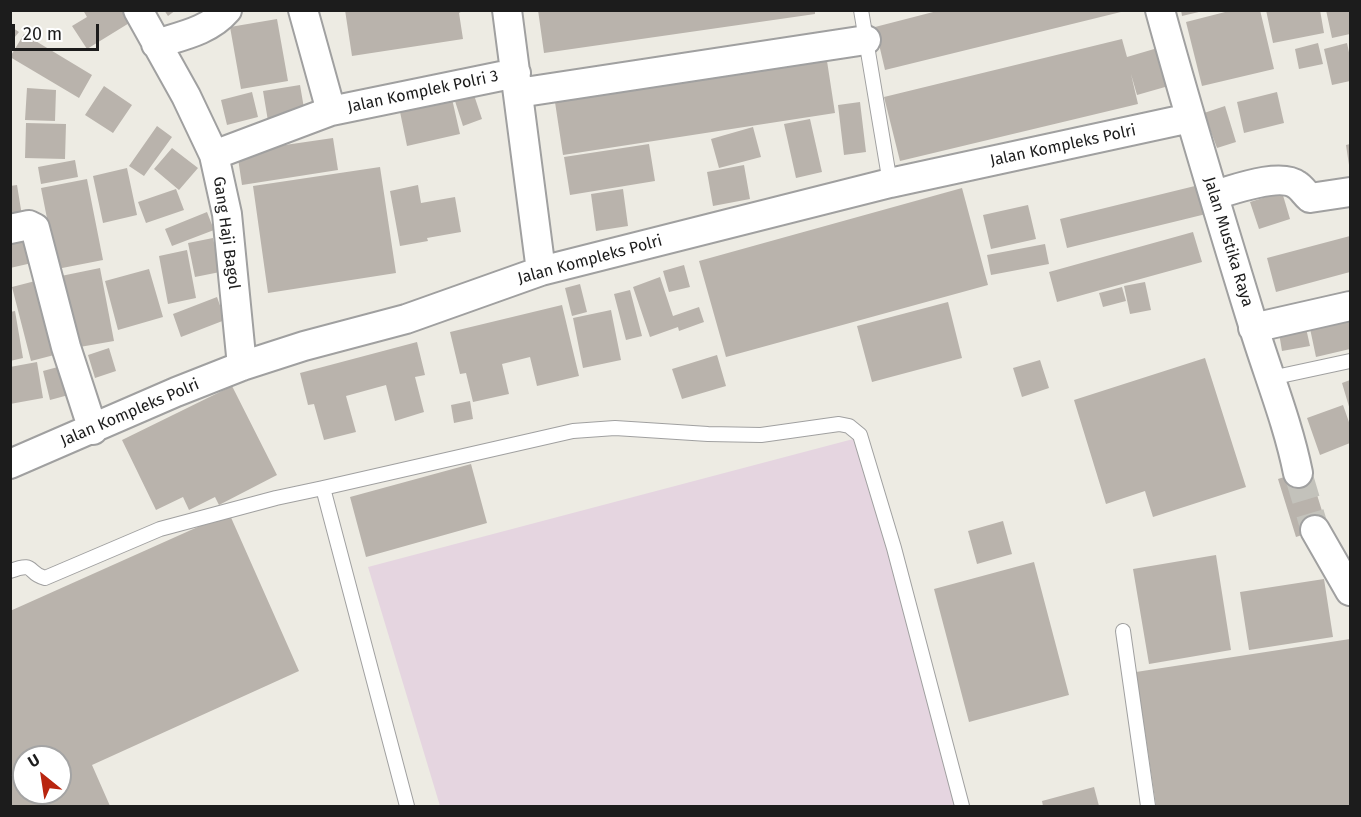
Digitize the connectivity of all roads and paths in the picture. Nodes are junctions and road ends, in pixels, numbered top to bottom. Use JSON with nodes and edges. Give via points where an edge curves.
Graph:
{"nodes":[{"id":1,"x":138,"y":10,"type":"edge"},
{"id":2,"x":227,"y":10,"type":"edge"},
{"id":3,"x":303,"y":10,"type":"edge"},
{"id":4,"x":507,"y":10,"type":"edge"},
{"id":5,"x":861,"y":10,"type":"edge"},
{"id":6,"x":1160,"y":10,"type":"edge"},
{"id":7,"x":866,"y":40,"type":"junction"},
{"id":8,"x":156,"y":44,"type":"junction"},
{"id":9,"x":517,"y":83,"type":"junction"},
{"id":10,"x":331,"y":111,"type":"junction"},
{"id":11,"x":1190,"y":118,"type":"junction"},
{"id":12,"x":214,"y":154,"type":"junction"},
{"id":13,"x":890,"y":183,"type":"junction"},
{"id":14,"x":1350,"y":192,"type":"edge"},
{"id":15,"x":1214,"y":195,"type":"junction"},
{"id":16,"x":10,"y":230,"type":"edge"},
{"id":17,"x":541,"y":271,"type":"junction"},
{"id":18,"x":1350,"y":306,"type":"edge"},
{"id":19,"x":1253,"y":328,"type":"junction"},
{"id":20,"x":1350,"y":361,"type":"edge"},
{"id":21,"x":242,"y":366,"type":"junction"},
{"id":22,"x":1271,"y":378,"type":"junction"},
{"id":23,"x":93,"y":430,"type":"junction"},
{"id":24,"x":10,"y":464,"type":"edge"},
{"id":25,"x":1298,"y":473,"type":"tunnel mouth"},
{"id":26,"x":323,"y":488,"type":"junction"},
{"id":27,"x":1315,"y":531,"type":"tunnel mouth"},
{"id":28,"x":10,"y":571,"type":"edge"},
{"id":29,"x":1350,"y":591,"type":"edge"},
{"id":30,"x":1123,"y":631,"type":"dead end"},
{"id":31,"x":407,"y":807,"type":"edge"},
{"id":32,"x":962,"y":807,"type":"edge"},
{"id":33,"x":1148,"y":807,"type":"edge"}],
"edges":[{"from":1,"to":8,"type":"street","name":"Gang Haji Bagol"},
{"from":2,"to":8,"type":"street","via":[[205,28]]},
{"from":3,"to":10,"type":"street"},
{"from":4,"to":9,"type":"street"},
{"from":5,"to":7,"type":"lane"},
{"from":6,"to":11,"type":"street","name":"Jalan Mustika Raya"},
{"from":7,"to":9,"type":"street","name":"Jalan Komplek Polri 3"},
{"from":7,"to":13,"type":"lane"},
{"from":8,"to":12,"type":"street","name":"Gang Haji Bagol"},
{"from":9,"to":10,"type":"street","name":"Jalan Komplek Polri 3"},
{"from":9,"to":17,"type":"street"},
{"from":10,"to":12,"type":"street","name":"Jalan Komplek Polri 3"},
{"from":11,"to":13,"type":"street","name":"Jalan Kompleks Polri"},
{"from":11,"to":15,"type":"street","name":"Jalan Mustika Raya"},
{"from":12,"to":21,"type":"street","name":"Gang Haji Bagol","via":[[227,214]]},
{"from":13,"to":17,"type":"street","name":"Jalan Kompleks Polri"},
{"from":14,"to":15,"type":"street","via":[[1310,198],[1286,180]]},
{"from":15,"to":19,"type":"street","name":"Jalan Mustika Raya"},
{"from":16,"to":23,"type":"street","via":[[29,225],[35,228],[66,347]]},
{"from":17,"to":21,"type":"street","name":"Jalan Kompleks Polri","via":[[406,319]]},
{"from":18,"to":19,"type":"street"},
{"from":19,"to":22,"type":"street","name":"Jalan Mustika Raya"},
{"from":20,"to":22,"type":"lane"},
{"from":21,"to":23,"type":"street","name":"Jalan Kompleks Polri"},
{"from":22,"to":25,"type":"street","name":"Jalan Mustika Raya"},
{"from":23,"to":24,"type":"street","name":"Jalan Kompleks Polri"},
{"from":26,"to":28,"type":"lane","via":[[160,529],[45,578],[24,565]]},
{"from":26,"to":31,"type":"lane"},
{"from":26,"to":32,"type":"lane","via":[[573,431],[615,428],[760,435],[849,426],[860,435],[894,549]]},
{"from":27,"to":29,"type":"street"},
{"from":30,"to":33,"type":"lane"}]}
